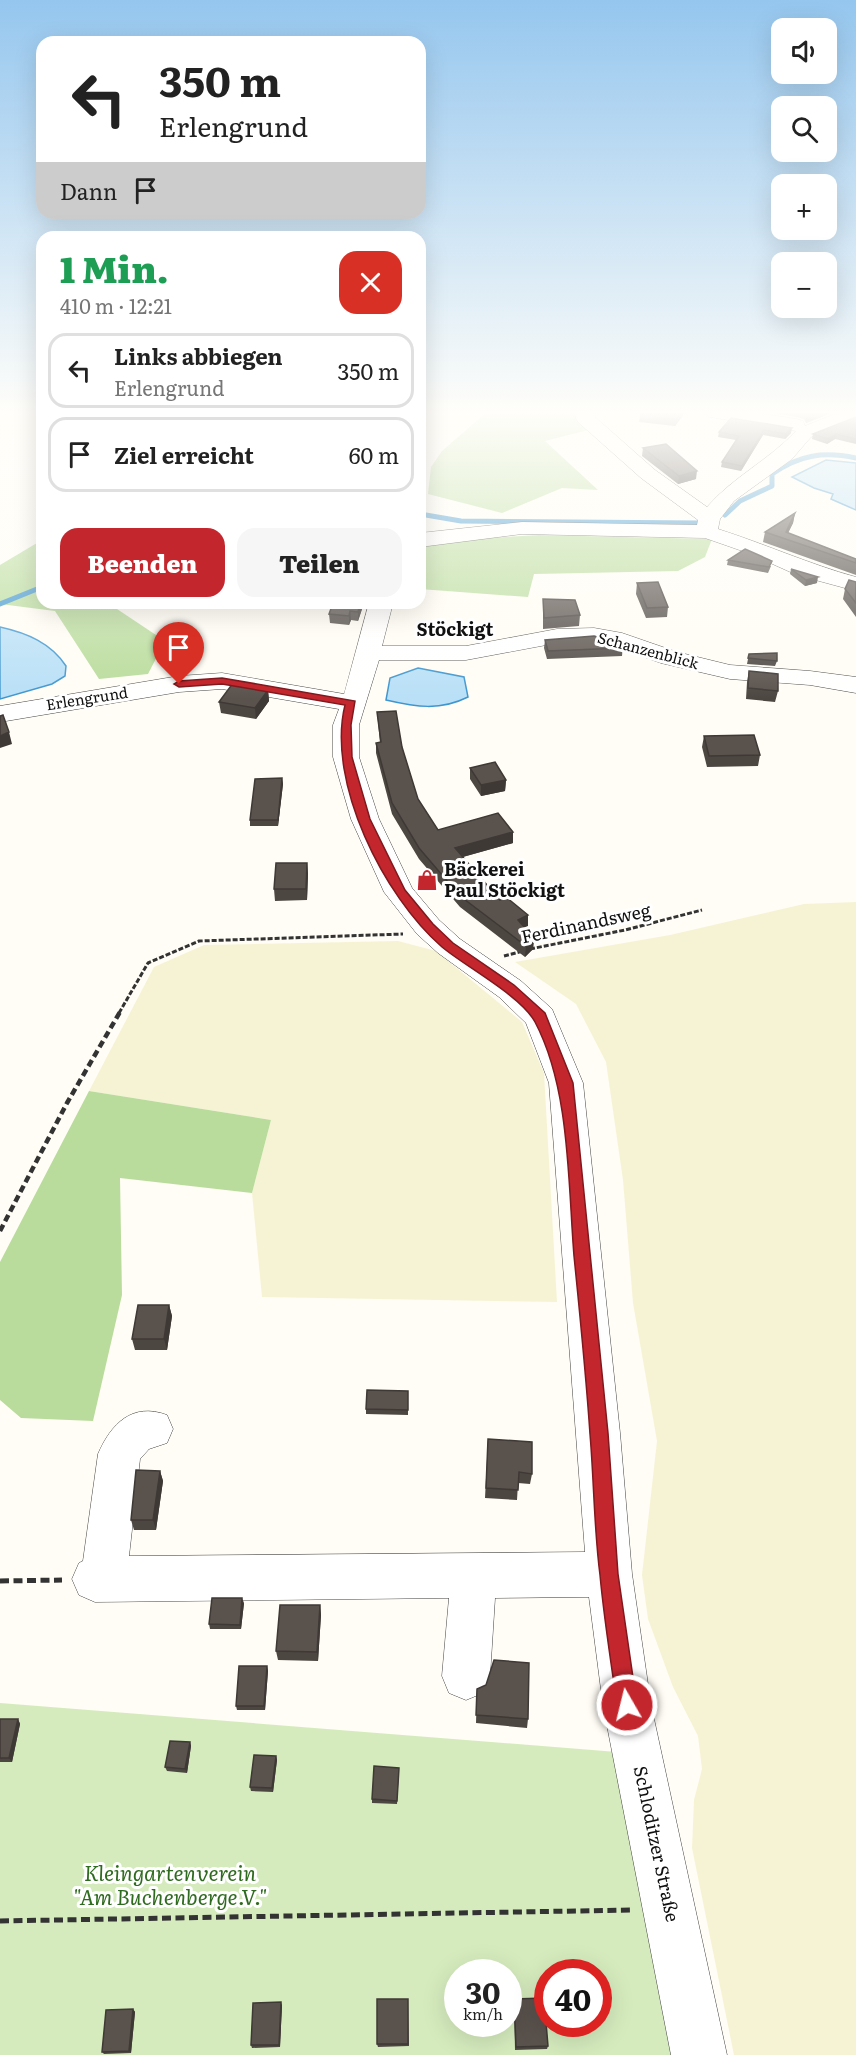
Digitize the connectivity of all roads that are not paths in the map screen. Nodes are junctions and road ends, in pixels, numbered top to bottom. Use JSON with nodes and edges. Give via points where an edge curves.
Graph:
{"nodes":[{"id":1,"x":687,"y":507,"type":"edge"},
{"id":2,"x":722,"y":507,"type":"edge"},
{"id":3,"x":708,"y":525,"type":"junction"},
{"id":4,"x":426,"y":539,"type":"edge"},
{"id":5,"x":856,"y":584,"type":"edge"},
{"id":6,"x":379,"y":609,"type":"edge"},
{"id":7,"x":368,"y":653,"type":"junction"},
{"id":8,"x":856,"y":685,"type":"edge"},
{"id":9,"x":351,"y":703,"type":"junction"},
{"id":10,"x":0,"y":714,"type":"edge"},
{"id":11,"x":152,"y":1428,"type":"dead end"},
{"id":12,"x":609,"y":1574,"type":"junction"},
{"id":13,"x":471,"y":1575,"type":"junction"},
{"id":14,"x":466,"y":1676,"type":"dead end"},
{"id":15,"x":699,"y":2055,"type":"edge"}],
"edges":[{"from":1,"to":3,"type":"street"},
{"from":2,"to":3,"type":"street"},
{"from":3,"to":4,"type":"street","via":[[522,528]]},
{"from":3,"to":5,"type":"street","via":[[817,574]]},
{"from":6,"to":7,"type":"street","name":"Schloditzer Straße"},
{"from":7,"to":8,"type":"street","name":"Schanzenblick","via":[[466,653],[557,636],[594,635],[730,672]]},
{"from":7,"to":9,"type":"street","name":"Schloditzer Straße"},
{"from":9,"to":10,"type":"street","name":"Erlengrund","via":[[222,681],[179,684]]},
{"from":9,"to":12,"type":"street","name":"Schloditzer Straße","via":[[346,757],[364,819],[399,892],[449,946],[510,989],[540,1017],[566,1083]]},
{"from":11,"to":13,"type":"street","via":[[128,1437],[119,1454],[99,1579]]},
{"from":12,"to":13,"type":"street"},
{"from":12,"to":15,"type":"street","name":"Schloditzer Straße","via":[[627,1705]]},
{"from":13,"to":14,"type":"street"}]}
